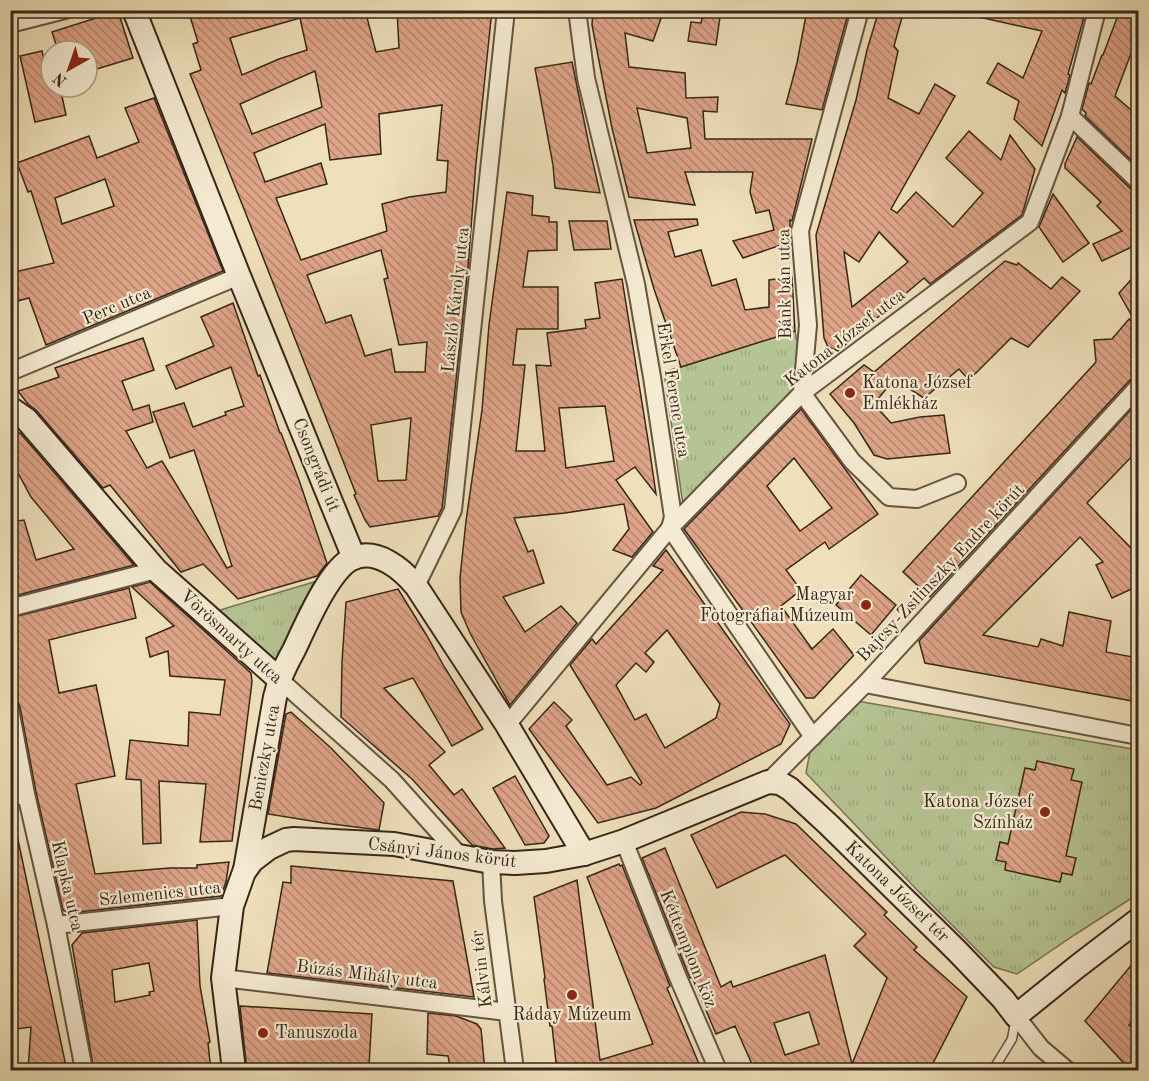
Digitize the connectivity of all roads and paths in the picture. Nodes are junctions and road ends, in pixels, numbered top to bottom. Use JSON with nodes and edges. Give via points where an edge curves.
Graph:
{"nodes":[{"id":1,"x":65,"y":10,"type":"edge"},
{"id":2,"x":134,"y":10,"type":"edge"},
{"id":3,"x":506,"y":10,"type":"edge"},
{"id":4,"x":577,"y":10,"type":"edge"},
{"id":5,"x":861,"y":10,"type":"edge"},
{"id":6,"x":1097,"y":10,"type":"edge"},
{"id":7,"x":10,"y":24,"type":"edge"},
{"id":8,"x":1070,"y":116,"type":"junction"},
{"id":9,"x":1138,"y":181,"type":"edge"},
{"id":10,"x":239,"y":276,"type":"junction"},
{"id":11,"x":10,"y":372,"type":"edge"},
{"id":12,"x":1138,"y":387,"type":"edge"},
{"id":13,"x":802,"y":393,"type":"junction"},
{"id":14,"x":10,"y":408,"type":"edge"},
{"id":15,"x":957,"y":483,"type":"dead end"},
{"id":16,"x":670,"y":528,"type":"junction"},
{"id":17,"x":354,"y":558,"type":"junction"},
{"id":18,"x":156,"y":570,"type":"junction"},
{"id":19,"x":416,"y":586,"type":"junction"},
{"id":20,"x":10,"y":608,"type":"edge"},
{"id":21,"x":280,"y":680,"type":"junction"},
{"id":22,"x":865,"y":684,"type":"junction"},
{"id":23,"x":10,"y":709,"type":"edge"},
{"id":24,"x":507,"y":725,"type":"junction"},
{"id":25,"x":1138,"y":736,"type":"edge"},
{"id":26,"x":813,"y":738,"type":"junction"},
{"id":27,"x":768,"y":782,"type":"junction"},
{"id":28,"x":18,"y":796,"type":"edge"},
{"id":29,"x":624,"y":841,"type":"junction"},
{"id":30,"x":584,"y":854,"type":"junction"},
{"id":31,"x":461,"y":857,"type":"junction"},
{"id":32,"x":491,"y":862,"type":"junction"},
{"id":33,"x":244,"y":873,"type":"junction"},
{"id":34,"x":232,"y":906,"type":"junction"},
{"id":35,"x":1138,"y":920,"type":"edge"},
{"id":36,"x":56,"y":925,"type":"junction"},
{"id":37,"x":223,"y":978,"type":"junction"},
{"id":38,"x":507,"y":1012,"type":"junction"},
{"id":39,"x":1016,"y":1016,"type":"junction"},
{"id":40,"x":84,"y":1071,"type":"edge"},
{"id":41,"x":234,"y":1071,"type":"edge"},
{"id":42,"x":515,"y":1071,"type":"edge"},
{"id":43,"x":718,"y":1071,"type":"edge"},
{"id":44,"x":993,"y":1071,"type":"edge"},
{"id":45,"x":1067,"y":1071,"type":"edge"}],
"edges":[{"from":1,"to":7,"type":"street"},
{"from":2,"to":10,"type":"street","name":"Csongrádi út"},
{"from":3,"to":19,"type":"street","name":"László Károly utca","via":[[453,510]]},
{"from":4,"to":16,"type":"street","name":"Erkel Ferenc utca","via":[[586,78],[636,284],[673,517]]},
{"from":5,"to":13,"type":"street","name":"Bánk bán utca","via":[[800,231],[808,326]]},
{"from":6,"to":8,"type":"street","name":"Katona József utca"},
{"from":8,"to":9,"type":"street"},
{"from":8,"to":13,"type":"street","name":"Katona József utca","via":[[1030,222]]},
{"from":10,"to":11,"type":"street","name":"Perc utca"},
{"from":10,"to":17,"type":"street","name":"Csongrádi út"},
{"from":12,"to":22,"type":"street","name":"Bajcsy-Zsilinszky Endre körút"},
{"from":13,"to":15,"type":"street","via":[[852,461],[889,497],[917,499]]},
{"from":13,"to":16,"type":"street","name":"Katona József utca"},
{"from":14,"to":18,"type":"street","name":"Vörösmarty utca","via":[[26,419]]},
{"from":16,"to":24,"type":"street","name":"Katona József utca"},
{"from":16,"to":26,"type":"street"},
{"from":17,"to":19,"type":"street","via":[[369,556],[388,562]]},
{"from":17,"to":21,"type":"street","name":"Beniczky utca","via":[[331,579]]},
{"from":18,"to":20,"type":"street"},
{"from":18,"to":21,"type":"street","name":"Vörösmarty utca"},
{"from":19,"to":24,"type":"street"},
{"from":21,"to":31,"type":"street","name":"Vörösmarty utca","via":[[392,780]]},
{"from":21,"to":33,"type":"street","name":"Beniczky utca"},
{"from":22,"to":25,"type":"street"},
{"from":22,"to":26,"type":"street","name":"Bajcsy-Zsilinszky Endre körút"},
{"from":23,"to":28,"type":"street","name":"Klapka utca"},
{"from":24,"to":30,"type":"street"},
{"from":26,"to":27,"type":"street","name":"Bajcsy-Zsilinszky Endre körút"},
{"from":27,"to":29,"type":"street","name":"Csányi János körút"},
{"from":27,"to":39,"type":"street","name":"Katona József tér","via":[[790,789],[829,825],[957,951]]},
{"from":28,"to":36,"type":"street","name":"Klapka utca"},
{"from":29,"to":30,"type":"street","name":"Csányi János körút"},
{"from":29,"to":43,"type":"street","name":"Kéttemplom köz"},
{"from":30,"to":32,"type":"street","name":"Csányi János körút","via":[[531,863]]},
{"from":31,"to":32,"type":"street","name":"Csányi János körút"},
{"from":31,"to":33,"type":"street","name":"Csányi János körút","via":[[394,844],[286,840],[260,854]]},
{"from":32,"to":38,"type":"street","name":"Kálvin tér"},
{"from":33,"to":34,"type":"street","name":"Csányi János körút"},
{"from":34,"to":36,"type":"street","name":"Szlemenics utca"},
{"from":34,"to":37,"type":"street","name":"Csányi János körút"},
{"from":35,"to":39,"type":"street"},
{"from":36,"to":40,"type":"street","name":"Klapka utca"},
{"from":37,"to":38,"type":"street","name":"Búzás Mihály utca"},
{"from":37,"to":41,"type":"street","name":"Csányi János körút"},
{"from":38,"to":42,"type":"street","name":"Kálvin tér"},
{"from":39,"to":44,"type":"lane","via":[[1012,1039]]},
{"from":39,"to":45,"type":"street","via":[[1041,1048]]}]}
